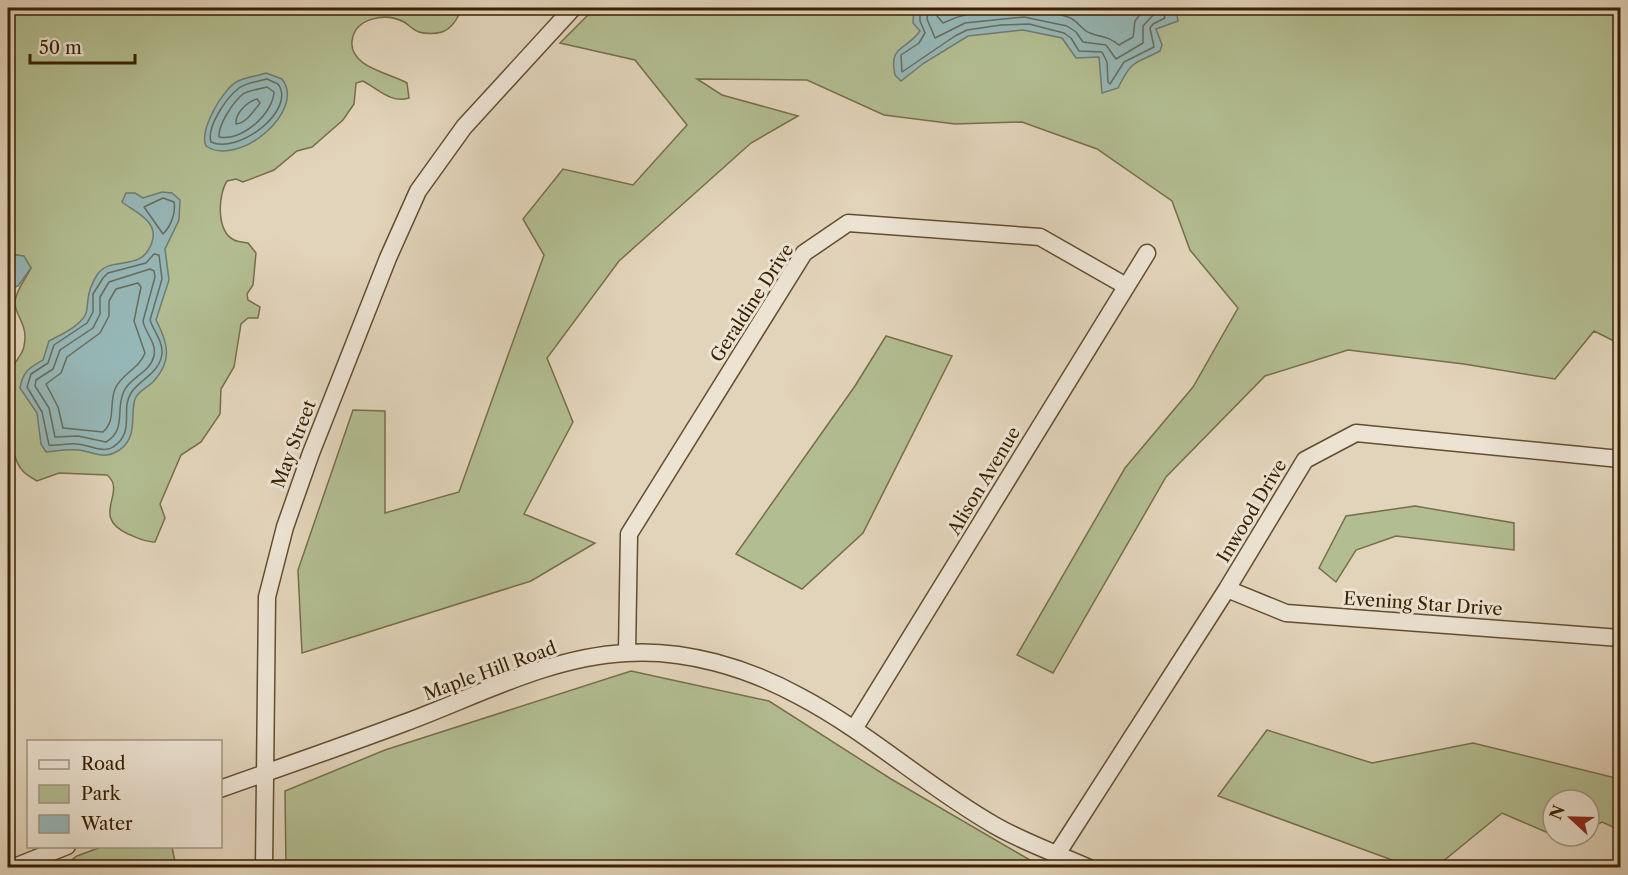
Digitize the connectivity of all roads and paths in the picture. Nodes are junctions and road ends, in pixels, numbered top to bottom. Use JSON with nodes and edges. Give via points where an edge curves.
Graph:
{"nodes":[{"id":1,"x":573,"y":8,"type":"edge"},
{"id":2,"x":1147,"y":253,"type":"dead end"},
{"id":3,"x":1126,"y":286,"type":"junction"},
{"id":4,"x":1620,"y":459,"type":"edge"},
{"id":5,"x":1227,"y":589,"type":"junction"},
{"id":6,"x":1620,"y":638,"type":"edge"},
{"id":7,"x":627,"y":652,"type":"junction"},
{"id":8,"x":854,"y":729,"type":"junction"},
{"id":9,"x":266,"y":772,"type":"junction"},
{"id":10,"x":222,"y":788,"type":"edge"},
{"id":11,"x":61,"y":848,"type":"edge"},
{"id":12,"x":1057,"y":854,"type":"junction"},
{"id":13,"x":12,"y":867,"type":"edge"},
{"id":14,"x":264,"y":867,"type":"edge"},
{"id":15,"x":1089,"y":867,"type":"edge"}],
"edges":[{"from":1,"to":9,"type":"street","name":"May Street","via":[[464,127],[418,191],[388,258],[311,453],[285,527],[267,597]]},
{"from":2,"to":3,"type":"street","name":"Alison Avenue"},
{"from":3,"to":7,"type":"street","name":"Geraldine Drive","via":[[1040,237],[848,223],[804,253],[629,534]]},
{"from":3,"to":8,"type":"street","name":"Alison Avenue"},
{"from":4,"to":5,"type":"street","name":"Inwood Drive","via":[[1356,433],[1305,460]]},
{"from":5,"to":6,"type":"street","name":"Evening Star Drive","via":[[1286,613]]},
{"from":5,"to":12,"type":"street","name":"Inwood Drive"},
{"from":7,"to":8,"type":"street","name":"Maple Hill Road","via":[[736,668],[799,695]]},
{"from":7,"to":9,"type":"street","name":"Maple Hill Road","via":[[521,677]]},
{"from":8,"to":12,"type":"street","name":"Maple Hill Road","via":[[995,825]]},
{"from":9,"to":10,"type":"street","name":"Maple Hill Road"},
{"from":9,"to":14,"type":"street","name":"May Street"},
{"from":11,"to":13,"type":"street"},
{"from":12,"to":15,"type":"street","name":"Maple Hill Road"}]}
